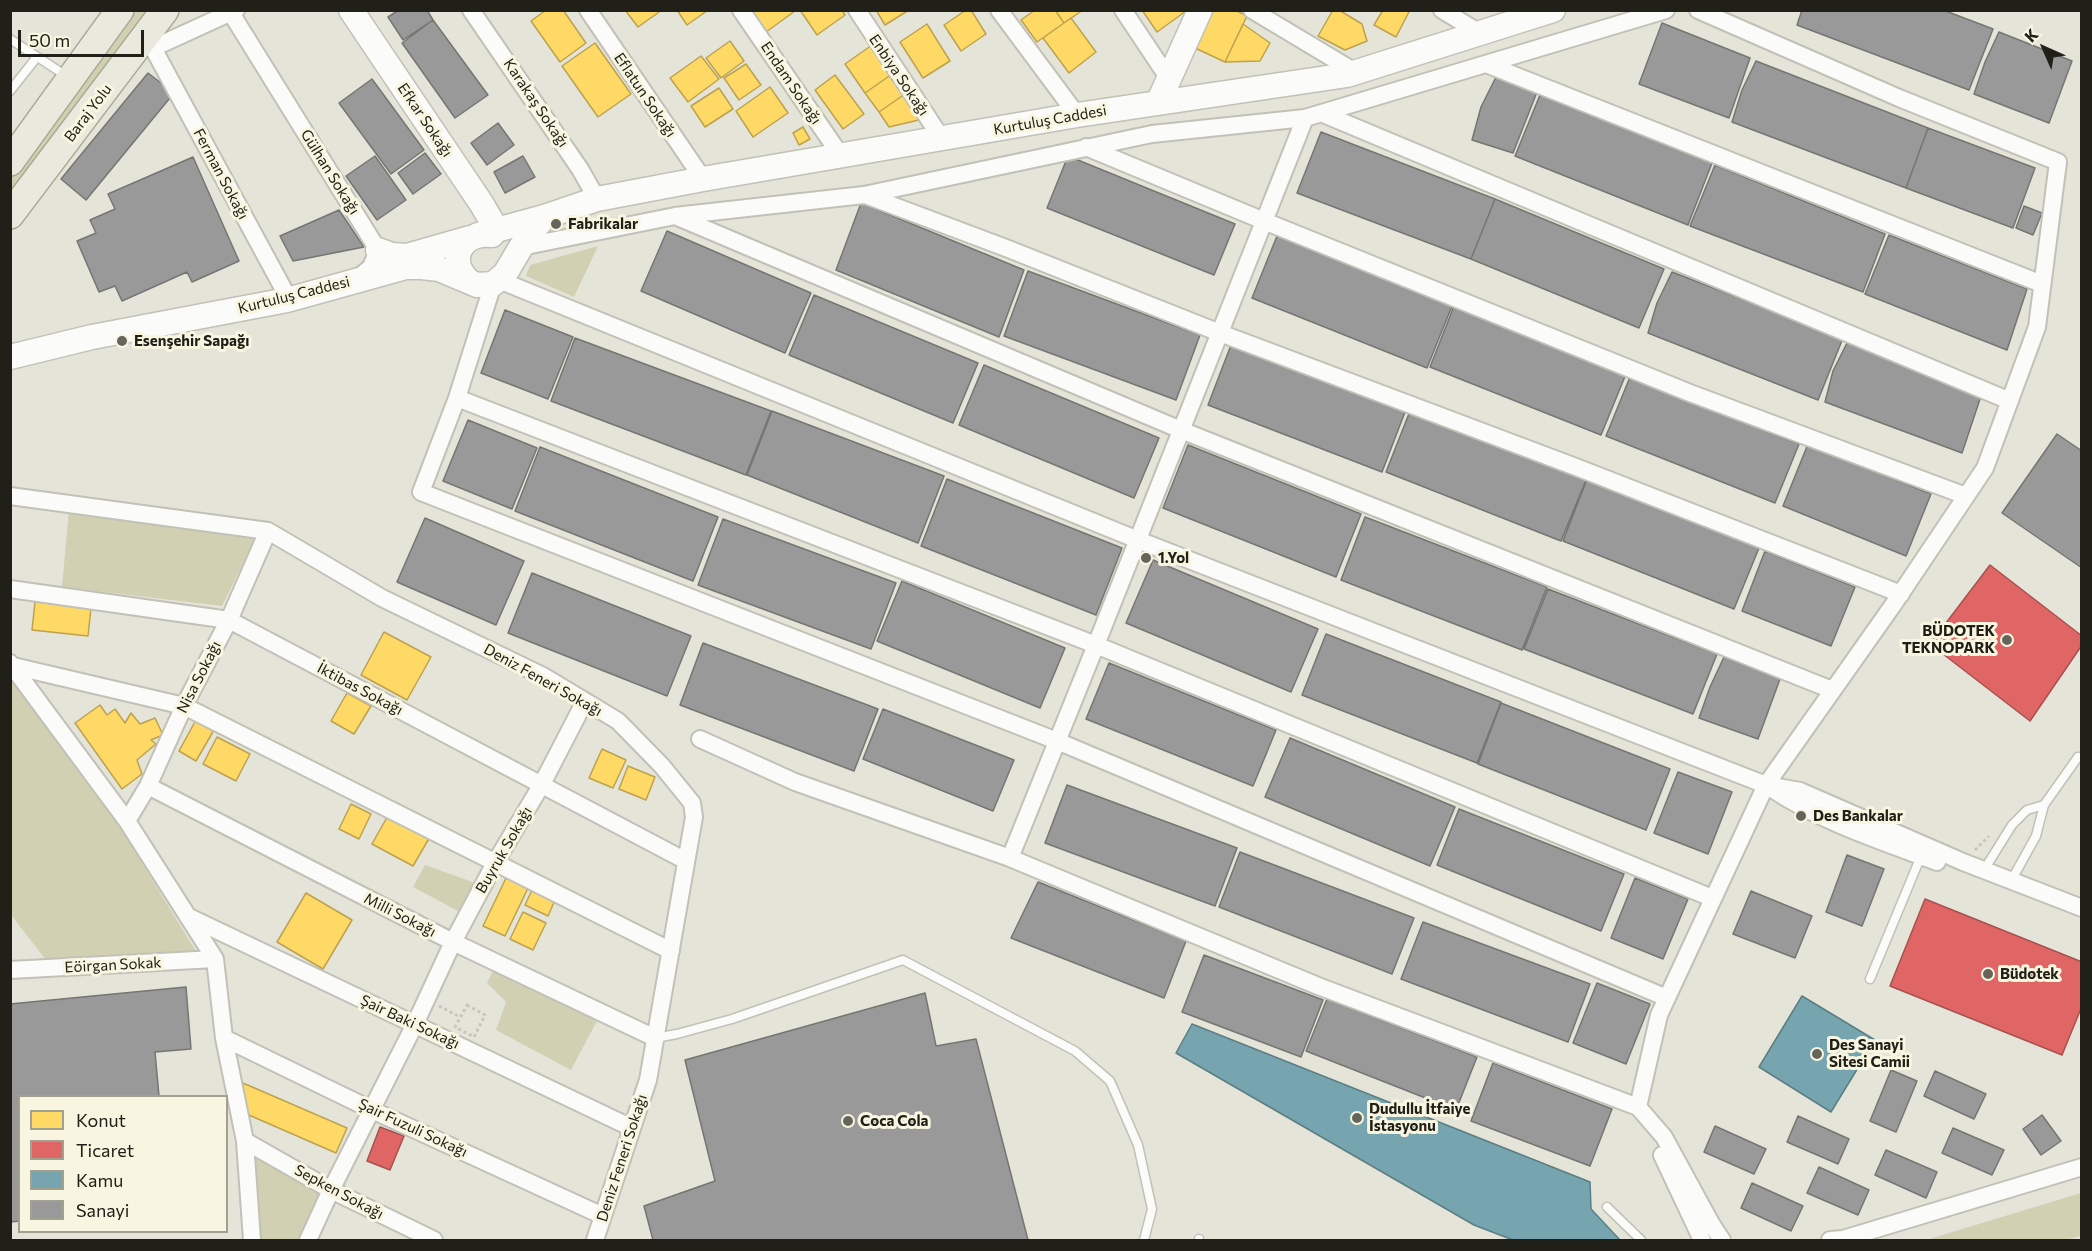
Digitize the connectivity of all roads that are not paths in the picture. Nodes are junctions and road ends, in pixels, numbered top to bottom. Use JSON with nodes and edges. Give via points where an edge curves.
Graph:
{"nodes":[{"id":1,"x":120,"y":10,"type":"edge"},
{"id":2,"x":165,"y":10,"type":"edge"},
{"id":3,"x":351,"y":10,"type":"edge"},
{"id":4,"x":471,"y":10,"type":"edge"},
{"id":5,"x":588,"y":10,"type":"edge"},
{"id":6,"x":741,"y":10,"type":"edge"},
{"id":7,"x":856,"y":10,"type":"edge"},
{"id":8,"x":999,"y":10,"type":"edge"},
{"id":9,"x":1123,"y":10,"type":"edge"},
{"id":10,"x":1200,"y":10,"type":"edge"},
{"id":11,"x":1252,"y":10,"type":"edge"},
{"id":12,"x":1442,"y":10,"type":"edge"},
{"id":13,"x":1553,"y":10,"type":"edge"},
{"id":14,"x":1666,"y":10,"type":"edge"},
{"id":15,"x":1698,"y":10,"type":"edge"},
{"id":16,"x":234,"y":12,"type":"edge"},
{"id":17,"x":1480,"y":33,"type":"junction"},
{"id":18,"x":10,"y":39,"type":"edge"},
{"id":19,"x":149,"y":44,"type":"junction"},
{"id":20,"x":37,"y":57,"type":"junction"},
{"id":21,"x":1486,"y":64,"type":"junction"},
{"id":22,"x":1357,"y":73,"type":"junction"},
{"id":23,"x":1169,"y":79,"type":"junction"},
{"id":24,"x":64,"y":89,"type":"junction"},
{"id":25,"x":10,"y":91,"type":"edge"},
{"id":26,"x":1158,"y":103,"type":"junction"},
{"id":27,"x":1077,"y":115,"type":"junction"},
{"id":28,"x":1313,"y":116,"type":"junction"},
{"id":29,"x":942,"y":139,"type":"junction"},
{"id":30,"x":10,"y":142,"type":"edge"},
{"id":31,"x":1086,"y":147,"type":"junction"},
{"id":32,"x":841,"y":156,"type":"junction"},
{"id":33,"x":10,"y":162,"type":"edge"},
{"id":34,"x":703,"y":179,"type":"junction"},
{"id":35,"x":864,"y":195,"type":"junction"},
{"id":36,"x":597,"y":199,"type":"junction"},
{"id":37,"x":10,"y":215,"type":"edge"},
{"id":38,"x":675,"y":216,"type":"junction"},
{"id":39,"x":544,"y":217,"type":"junction"},
{"id":40,"x":1264,"y":221,"type":"junction"},
{"id":41,"x":482,"y":234,"type":"junction"},
{"id":42,"x":521,"y":247,"type":"junction"},
{"id":43,"x":378,"y":250,"type":"junction"},
{"id":44,"x":493,"y":279,"type":"junction"},
{"id":45,"x":356,"y":280,"type":"junction"},
{"id":46,"x":2042,"y":284,"type":"junction"},
{"id":47,"x":287,"y":300,"type":"junction"},
{"id":48,"x":1220,"y":333,"type":"junction"},
{"id":49,"x":10,"y":357,"type":"edge"},
{"id":50,"x":457,"y":398,"type":"junction"},
{"id":51,"x":2010,"y":401,"type":"junction"},
{"id":52,"x":1181,"y":430,"type":"junction"},
{"id":53,"x":10,"y":496,"type":"edge"},
{"id":54,"x":1966,"y":496,"type":"junction"},
{"id":55,"x":268,"y":531,"type":"junction"},
{"id":56,"x":1138,"y":540,"type":"junction"},
{"id":57,"x":10,"y":590,"type":"edge"},
{"id":58,"x":1901,"y":594,"type":"junction"},
{"id":59,"x":229,"y":620,"type":"junction"},
{"id":60,"x":1096,"y":645,"type":"junction"},
{"id":61,"x":12,"y":665,"type":"edge"},
{"id":62,"x":1832,"y":690,"type":"junction"},
{"id":63,"x":585,"y":702,"type":"junction"},
{"id":64,"x":184,"y":706,"type":"junction"},
{"id":65,"x":700,"y":739,"type":"dead end"},
{"id":66,"x":1057,"y":741,"type":"junction"},
{"id":67,"x":2078,"y":757,"type":"dead end"},
{"id":68,"x":542,"y":784,"type":"junction"},
{"id":69,"x":1766,"y":785,"type":"junction"},
{"id":70,"x":148,"y":786,"type":"junction"},
{"id":71,"x":2044,"y":805,"type":"junction"},
{"id":72,"x":127,"y":821,"type":"junction"},
{"id":73,"x":1923,"y":851,"type":"junction"},
{"id":74,"x":1010,"y":858,"type":"junction"},
{"id":75,"x":686,"y":861,"type":"junction"},
{"id":76,"x":495,"y":863,"type":"junction"},
{"id":77,"x":1983,"y":875,"type":"junction"},
{"id":78,"x":2009,"y":885,"type":"junction"},
{"id":79,"x":1712,"y":898,"type":"junction"},
{"id":80,"x":2082,"y":908,"type":"edge"},
{"id":81,"x":189,"y":916,"type":"junction"},
{"id":82,"x":2082,"y":918,"type":"edge"},
{"id":83,"x":453,"y":942,"type":"junction"},
{"id":84,"x":671,"y":951,"type":"junction"},
{"id":85,"x":214,"y":959,"type":"junction"},
{"id":86,"x":10,"y":970,"type":"edge"},
{"id":87,"x":1870,"y":979,"type":"dead end"},
{"id":88,"x":1667,"y":998,"type":"junction"},
{"id":89,"x":415,"y":1024,"type":"junction"},
{"id":90,"x":224,"y":1038,"type":"junction"},
{"id":91,"x":655,"y":1038,"type":"junction"},
{"id":92,"x":1638,"y":1107,"type":"junction"},
{"id":93,"x":372,"y":1110,"type":"junction"},
{"id":94,"x":1652,"y":1123,"type":"junction"},
{"id":95,"x":632,"y":1128,"type":"junction"},
{"id":96,"x":245,"y":1141,"type":"junction"},
{"id":97,"x":2082,"y":1167,"type":"edge"},
{"id":98,"x":331,"y":1190,"type":"junction"},
{"id":99,"x":1607,"y":1207,"type":"dead end"},
{"id":100,"x":603,"y":1216,"type":"junction"},
{"id":101,"x":252,"y":1240,"type":"edge"},
{"id":102,"x":308,"y":1240,"type":"edge"},
{"id":103,"x":430,"y":1240,"type":"edge"},
{"id":104,"x":595,"y":1240,"type":"edge"},
{"id":105,"x":1144,"y":1240,"type":"edge"},
{"id":106,"x":1641,"y":1240,"type":"edge"},
{"id":107,"x":1702,"y":1240,"type":"edge"},
{"id":108,"x":1722,"y":1240,"type":"edge"},
{"id":109,"x":1830,"y":1240,"type":"edge"}],
"edges":[{"from":1,"to":24,"type":"main road"},
{"from":2,"to":19,"type":"main road","name":"Baraj Yolu"},
{"from":3,"to":41,"type":"main road","name":"Efkar Sokağı","via":[[481,203]]},
{"from":4,"to":36,"type":"street","name":"Karakaş Sokağı"},
{"from":5,"to":34,"type":"street","name":"Eflatun Sokağı"},
{"from":6,"to":32,"type":"street","name":"Endam Sokağı"},
{"from":7,"to":29,"type":"street","name":"Enbiya Sokağı"},
{"from":8,"to":27,"type":"street"},
{"from":9,"to":23,"type":"street"},
{"from":10,"to":23,"type":"main road"},
{"from":11,"to":22,"type":"street"},
{"from":12,"to":17,"type":"street"},
{"from":13,"to":17,"type":"main road","name":"Kurtuluş Caddesi"},
{"from":14,"to":21,"type":"street"},
{"from":15,"to":46,"type":"street","via":[[2058,162]]},
{"from":16,"to":19,"type":"street"},
{"from":16,"to":43,"type":"street","name":"Gülhan Sokağı"},
{"from":17,"to":22,"type":"main road","name":"Kurtuluş Caddesi"},
{"from":18,"to":20,"type":"lane"},
{"from":19,"to":37,"type":"main road","name":"Baraj Yolu"},
{"from":19,"to":47,"type":"street","name":"Ferman Sokağı"},
{"from":20,"to":24,"type":"lane"},
{"from":20,"to":25,"type":"lane"},
{"from":21,"to":28,"type":"street"},
{"from":21,"to":46,"type":"street"},
{"from":22,"to":26,"type":"main road","name":"Kurtuluş Caddesi"},
{"from":23,"to":26,"type":"main road"},
{"from":24,"to":30,"type":"main road"},
{"from":24,"to":33,"type":"main road"},
{"from":26,"to":27,"type":"main road","name":"Kurtuluş Caddesi"},
{"from":27,"to":29,"type":"main road","name":"Kurtuluş Caddesi"},
{"from":28,"to":31,"type":"street","via":[[1152,134]]},
{"from":28,"to":40,"type":"street"},
{"from":28,"to":51,"type":"street"},
{"from":29,"to":32,"type":"main road","name":"Kurtuluş Caddesi"},
{"from":31,"to":35,"type":"street"},
{"from":31,"to":40,"type":"street"},
{"from":32,"to":34,"type":"main road","name":"Kurtuluş Caddesi"},
{"from":34,"to":36,"type":"main road","name":"Kurtuluş Caddesi"},
{"from":35,"to":38,"type":"street"},
{"from":35,"to":48,"type":"street"},
{"from":36,"to":39,"type":"main road","name":"Kurtuluş Caddesi"},
{"from":38,"to":42,"type":"street"},
{"from":38,"to":52,"type":"street"},
{"from":39,"to":41,"type":"main road","name":"Kurtuluş Caddesi"},
{"from":39,"to":42,"type":"main road"},
{"from":40,"to":48,"type":"street"},
{"from":40,"to":54,"type":"street","via":[[1690,393]]},
{"from":41,"to":43,"type":"main road","via":[[407,256]]},
{"from":41,"to":44,"type":"main road","via":[[500,240],[508,253]]},
{"from":41,"to":44,"type":"main road","via":[[460,249],[460,272]]},
{"from":42,"to":44,"type":"main road"},
{"from":43,"to":45,"type":"street","via":[[371,267]]},
{"from":44,"to":45,"type":"main road","name":"Kurtuluş Caddesi","via":[[406,267]]},
{"from":44,"to":50,"type":"street"},
{"from":44,"to":56,"type":"street"},
{"from":45,"to":47,"type":"main road","name":"Kurtuluş Caddesi"},
{"from":46,"to":51,"type":"street","via":[[2037,327]]},
{"from":47,"to":49,"type":"main road","name":"Kurtuluş Caddesi"},
{"from":48,"to":52,"type":"street"},
{"from":48,"to":58,"type":"street"},
{"from":50,"to":60,"type":"street"},
{"from":50,"to":66,"type":"street","via":[[421,492]]},
{"from":51,"to":54,"type":"street","via":[[1985,468]]},
{"from":52,"to":56,"type":"street"},
{"from":52,"to":62,"type":"street"},
{"from":53,"to":55,"type":"street","name":"Deniz Feneri Sokağı"},
{"from":54,"to":58,"type":"street"},
{"from":55,"to":59,"type":"street","name":"Nisa Sokağı"},
{"from":55,"to":63,"type":"street","name":"Deniz Feneri Sokağı","via":[[382,598],[545,677]]},
{"from":56,"to":60,"type":"street"},
{"from":56,"to":69,"type":"street"},
{"from":57,"to":59,"type":"street","name":"İktibas Sokağı"},
{"from":58,"to":62,"type":"street"},
{"from":59,"to":64,"type":"street","name":"Nisa Sokağı"},
{"from":59,"to":68,"type":"street","name":"İktibas Sokağı"},
{"from":60,"to":66,"type":"street"},
{"from":60,"to":79,"type":"street"},
{"from":61,"to":64,"type":"street"},
{"from":61,"to":72,"type":"street"},
{"from":62,"to":69,"type":"street"},
{"from":63,"to":68,"type":"street","name":"Buyruk Sokağı"},
{"from":63,"to":75,"type":"street","name":"Deniz Feneri Sokağı","via":[[618,722],[692,803]]},
{"from":64,"to":70,"type":"street","name":"Nisa Sokağı"},
{"from":64,"to":76,"type":"street"},
{"from":65,"to":74,"type":"street","via":[[795,782]]},
{"from":66,"to":74,"type":"street"},
{"from":66,"to":88,"type":"street"},
{"from":67,"to":71,"type":"lane"},
{"from":68,"to":75,"type":"street","name":"İktibas Sokağı"},
{"from":68,"to":76,"type":"street","name":"Buyruk Sokağı"},
{"from":69,"to":73,"type":"street","via":[[1800,791]]},
{"from":69,"to":79,"type":"street"},
{"from":70,"to":72,"type":"street","name":"Nisa Sokağı"},
{"from":70,"to":83,"type":"street","name":"Milli Sokağı"},
{"from":71,"to":77,"type":"lane","via":[[2027,810],[2012,825]]},
{"from":71,"to":78,"type":"lane","via":[[2036,836]]},
{"from":72,"to":81,"type":"street"},
{"from":73,"to":77,"type":"street"},
{"from":73,"to":87,"type":"lane"},
{"from":74,"to":92,"type":"street","via":[[1318,986]]},
{"from":75,"to":84,"type":"street","name":"Deniz Feneri Sokağı"},
{"from":76,"to":83,"type":"street","name":"Buyruk Sokağı"},
{"from":76,"to":84,"type":"street"},
{"from":77,"to":78,"type":"street"},
{"from":78,"to":80,"type":"street"},
{"from":78,"to":82,"type":"street"},
{"from":79,"to":88,"type":"street"},
{"from":81,"to":85,"type":"street"},
{"from":81,"to":89,"type":"street","name":"Şair Baki Sokağı"},
{"from":83,"to":89,"type":"street","name":"Buyruk Sokağı"},
{"from":83,"to":91,"type":"street","name":"Milli Sokağı"},
{"from":84,"to":91,"type":"street","name":"Deniz Feneri Sokağı"},
{"from":85,"to":86,"type":"street","name":"Eöirgan Sokak"},
{"from":85,"to":90,"type":"street"},
{"from":88,"to":92,"type":"street","via":[[1659,1015]]},
{"from":89,"to":93,"type":"street","name":"Buyruk Sokağı"},
{"from":89,"to":95,"type":"street","name":"Şair Baki Sokağı"},
{"from":90,"to":93,"type":"street","name":"Şair Fuzuli Sokağı"},
{"from":90,"to":96,"type":"street"},
{"from":91,"to":95,"type":"street","name":"Deniz Feneri Sokağı","via":[[648,1080]]},
{"from":91,"to":105,"type":"lane","via":[[732,1019],[903,960],[1075,1051],[1110,1081],[1138,1145],[1152,1209]]},
{"from":92,"to":94,"type":"street"},
{"from":93,"to":98,"type":"street","name":"Buyruk Sokağı"},
{"from":93,"to":100,"type":"street","name":"Şair Fuzuli Sokağı"},
{"from":94,"to":107,"type":"street","via":[[1654,1137]]},
{"from":94,"to":108,"type":"street","via":[[1664,1137]]},
{"from":95,"to":100,"type":"street","name":"Deniz Feneri Sokağı"},
{"from":96,"to":98,"type":"street","name":"Sepken Sokağı"},
{"from":96,"to":101,"type":"street"},
{"from":97,"to":109,"type":"street"},
{"from":98,"to":102,"type":"street","name":"Buyruk Sokağı"},
{"from":98,"to":103,"type":"street","name":"Sepken Sokağı"},
{"from":99,"to":106,"type":"lane"},
{"from":100,"to":104,"type":"street","name":"Deniz Feneri Sokağı"}]}
